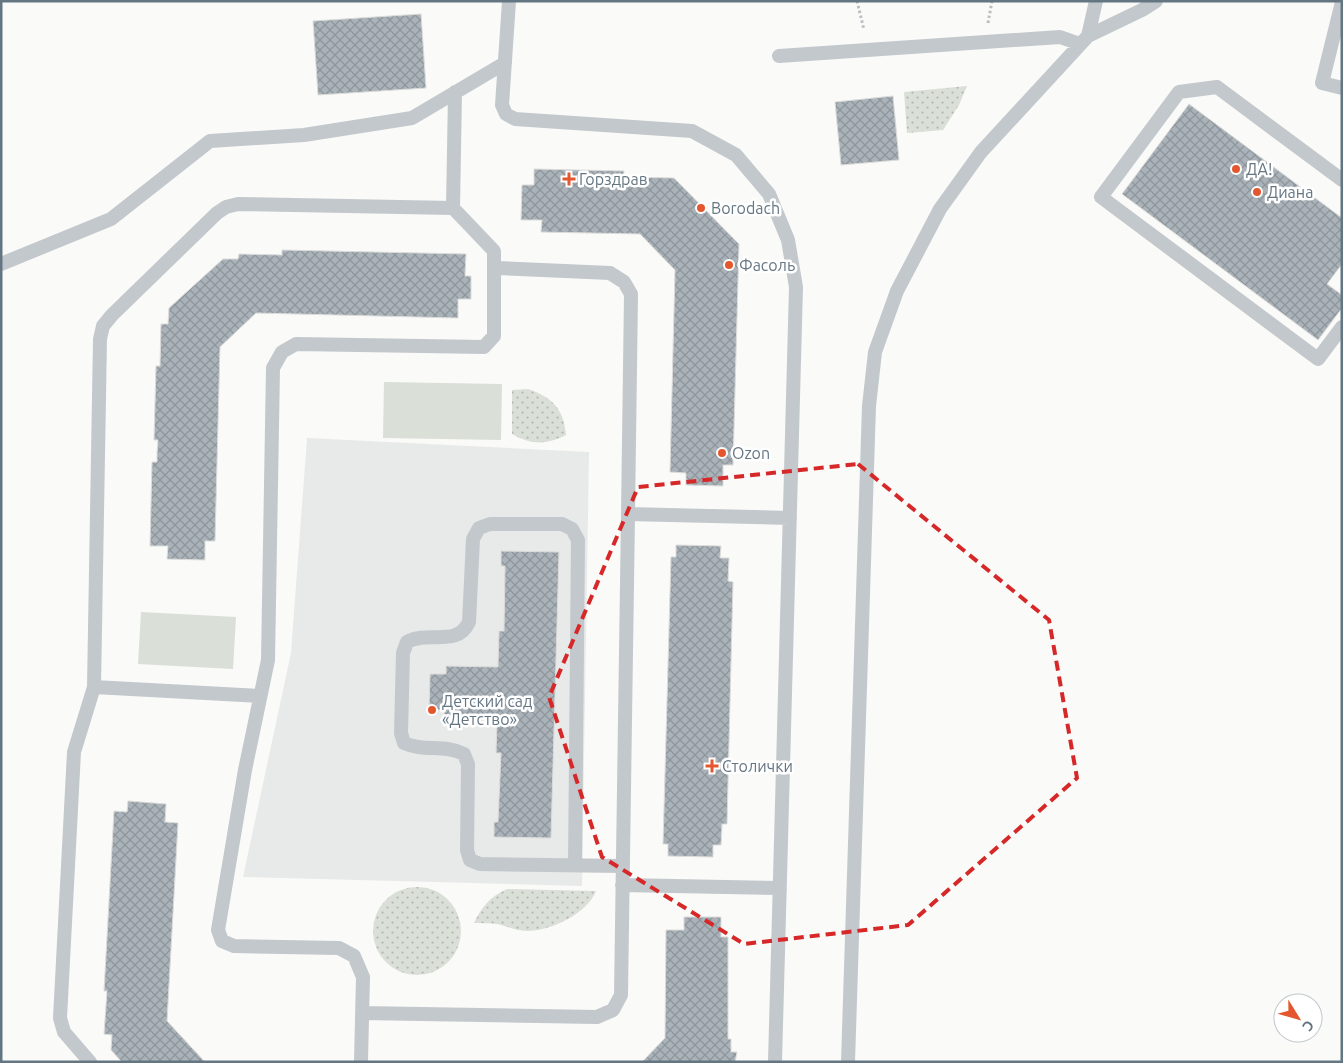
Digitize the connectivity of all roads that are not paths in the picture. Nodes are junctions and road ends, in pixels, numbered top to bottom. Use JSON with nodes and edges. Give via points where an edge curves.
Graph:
{"nodes":[{"id":1,"x":508,"y":1,"type":"edge"},
{"id":2,"x":1096,"y":1,"type":"edge"},
{"id":3,"x":1156,"y":1,"type":"edge"},
{"id":4,"x":1342,"y":2,"type":"edge"},
{"id":5,"x":1084,"y":40,"type":"junction"},
{"id":6,"x":779,"y":56,"type":"dead end"},
{"id":7,"x":505,"y":63,"type":"junction"},
{"id":8,"x":1342,"y":88,"type":"edge"},
{"id":9,"x":455,"y":92,"type":"junction"},
{"id":10,"x":1342,"y":180,"type":"edge"},
{"id":11,"x":454,"y":208,"type":"junction"},
{"id":12,"x":1,"y":264,"type":"edge"},
{"id":13,"x":496,"y":268,"type":"junction"},
{"id":14,"x":1342,"y":327,"type":"edge"},
{"id":15,"x":628,"y":514,"type":"junction"},
{"id":16,"x":790,"y":518,"type":"junction"},
{"id":17,"x":94,"y":687,"type":"junction"},
{"id":18,"x":260,"y":696,"type":"junction"},
{"id":19,"x":575,"y":865,"type":"junction"},
{"id":20,"x":622,"y":866,"type":"junction"},
{"id":21,"x":622,"y":885,"type":"junction"},
{"id":22,"x":780,"y":888,"type":"junction"},
{"id":23,"x":362,"y":1013,"type":"junction"},
{"id":24,"x":90,"y":1062,"type":"edge"},
{"id":25,"x":361,"y":1062,"type":"edge"},
{"id":26,"x":775,"y":1062,"type":"edge"},
{"id":27,"x":848,"y":1062,"type":"edge"}],
"edges":[{"from":1,"to":7,"type":"lane"},
{"from":2,"to":5,"type":"lane"},
{"from":3,"to":5,"type":"lane"},
{"from":4,"to":8,"type":"lane","via":[[1322,83]]},
{"from":5,"to":6,"type":"lane","via":[[1060,37]]},
{"from":5,"to":27,"type":"lane","via":[[981,152],[940,209],[897,291],[875,352],[868,416]]},
{"from":7,"to":9,"type":"lane"},
{"from":7,"to":16,"type":"lane","via":[[502,105],[506,114],[515,119],[692,131],[736,155],[769,194],[788,240],[796,287]]},
{"from":9,"to":11,"type":"lane"},
{"from":9,"to":12,"type":"lane","via":[[412,118],[304,135],[210,141],[111,220]]},
{"from":10,"to":14,"type":"lane","via":[[1217,87],[1179,92],[1101,198],[1318,359]]},
{"from":11,"to":13,"type":"lane","via":[[494,251]]},
{"from":11,"to":17,"type":"lane","via":[[238,204],[226,207],[103,326],[100,339]]},
{"from":13,"to":15,"type":"lane","via":[[610,273],[624,282],[631,294]]},
{"from":13,"to":18,"type":"lane","via":[[494,336],[484,347],[296,344],[282,352],[273,368],[268,660]]},
{"from":15,"to":16,"type":"lane"},
{"from":15,"to":20,"type":"lane"},
{"from":16,"to":22,"type":"lane"},
{"from":17,"to":18,"type":"lane"},
{"from":17,"to":24,"type":"lane","via":[[74,752],[60,1018],[64,1032]]},
{"from":18,"to":23,"type":"lane","via":[[218,930],[222,941],[234,946],[338,948],[354,956],[363,977]]},
{"from":19,"to":19,"type":"lane","via":[[480,864],[470,860],[467,850],[468,764],[464,754],[454,749],[413,747],[404,743],[401,733],[403,653],[407,642],[417,637],[454,637],[464,632],[469,622],[473,539],[479,528],[490,524],[562,524],[572,529],[578,540]]},
{"from":19,"to":20,"type":"lane"},
{"from":20,"to":21,"type":"lane"},
{"from":21,"to":22,"type":"lane"},
{"from":21,"to":23,"type":"lane","via":[[621,995],[613,1010],[597,1017]]},
{"from":22,"to":26,"type":"lane"},
{"from":23,"to":25,"type":"lane"}]}
